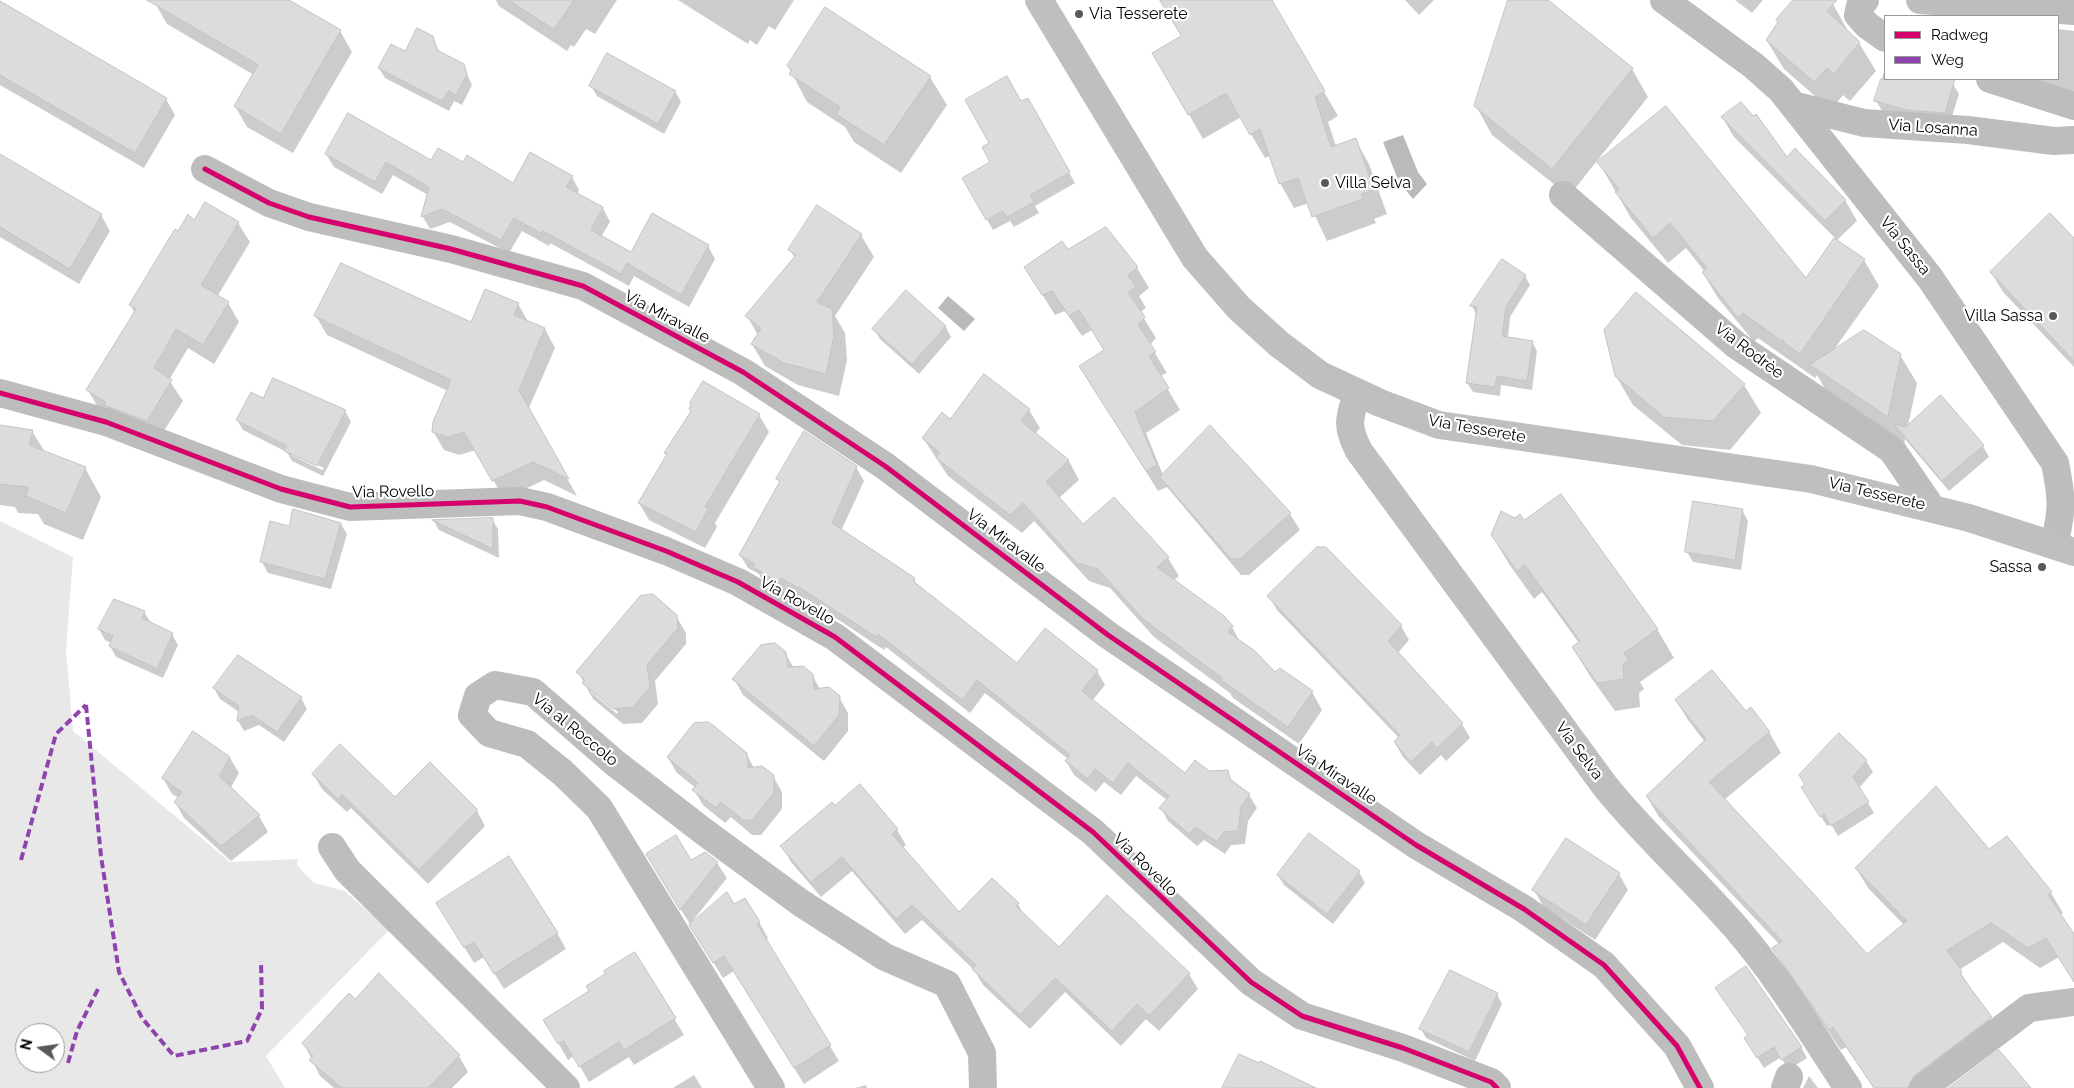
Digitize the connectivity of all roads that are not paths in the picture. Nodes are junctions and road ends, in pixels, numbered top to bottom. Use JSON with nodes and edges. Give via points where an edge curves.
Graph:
{"nodes":[{"id":1,"x":1039,"y":0,"type":"edge"},
{"id":2,"x":1664,"y":0,"type":"edge"},
{"id":3,"x":1865,"y":0,"type":"edge"},
{"id":4,"x":1920,"y":0,"type":"edge"},
{"id":5,"x":2074,"y":11,"type":"edge"},
{"id":6,"x":1884,"y":37,"type":"edge"},
{"id":7,"x":1993,"y":80,"type":"edge"},
{"id":8,"x":1793,"y":105,"type":"junction"},
{"id":9,"x":2074,"y":106,"type":"edge"},
{"id":10,"x":2074,"y":140,"type":"edge"},
{"id":11,"x":205,"y":169,"type":"dead end"},
{"id":12,"x":1563,"y":195,"type":"dead end"},
{"id":13,"x":0,"y":393,"type":"edge"},
{"id":14,"x":1357,"y":394,"type":"junction"},
{"id":15,"x":1930,"y":507,"type":"junction"},
{"id":16,"x":2064,"y":548,"type":"edge"},
{"id":17,"x":332,"y":848,"type":"dead end"},
{"id":18,"x":2074,"y":1002,"type":"edge"},
{"id":19,"x":566,"y":1088,"type":"edge"},
{"id":20,"x":771,"y":1088,"type":"edge"},
{"id":21,"x":983,"y":1088,"type":"edge"},
{"id":22,"x":1497,"y":1088,"type":"edge"},
{"id":23,"x":1700,"y":1088,"type":"edge"},
{"id":24,"x":1848,"y":1088,"type":"edge"},
{"id":25,"x":1923,"y":1088,"type":"edge"}],
"edges":[{"from":1,"to":14,"type":"main road","name":"Via Tesserete","via":[[1174,226],[1208,275],[1279,344],[1320,375]]},
{"from":2,"to":8,"type":"street","name":"Via Sassa","via":[[1754,66]]},
{"from":3,"to":6,"type":"street","via":[[1858,15]]},
{"from":4,"to":5,"type":"street"},
{"from":7,"to":9,"type":"street"},
{"from":8,"to":10,"type":"street","name":"Via Losanna","via":[[1864,123],[1968,130],[2054,141]]},
{"from":8,"to":16,"type":"street","name":"Via Sassa","via":[[1930,278],[2055,463],[2061,492]]},
{"from":11,"to":23,"type":"street","name":"Via Miravalle","via":[[269,203],[309,217],[451,249],[583,286],[743,372],[885,466],[1108,635],[1416,845],[1524,909],[1604,965],[1677,1046]]},
{"from":12,"to":15,"type":"street","name":"Via Rodrèe","via":[[1736,345],[1892,450]]},
{"from":13,"to":22,"type":"street","name":"Via Rovello","via":[[106,422],[281,489],[350,507],[520,501],[547,507],[666,550],[738,582],[835,637],[1092,832],[1251,982],[1302,1016],[1403,1048],[1490,1082]]},
{"from":14,"to":15,"type":"main road","name":"Via Tesserete","via":[[1439,425],[1762,470]]},
{"from":14,"to":24,"type":"main road","name":"Via Selva","via":[[1348,421],[1359,451],[1605,786],[1636,825],[1715,904],[1759,955]]},
{"from":15,"to":16,"type":"main road","name":"Via Tesserete"},
{"from":17,"to":19,"type":"street","via":[[347,870]]},
{"from":18,"to":25,"type":"street","via":[[2029,1008]]},
{"from":20,"to":21,"type":"street","name":"Via al Roccolo","via":[[600,808],[528,744],[488,733],[472,715],[478,696],[495,685],[533,692],[615,763],[802,903],[885,956],[947,984],[982,1053]]}]}
